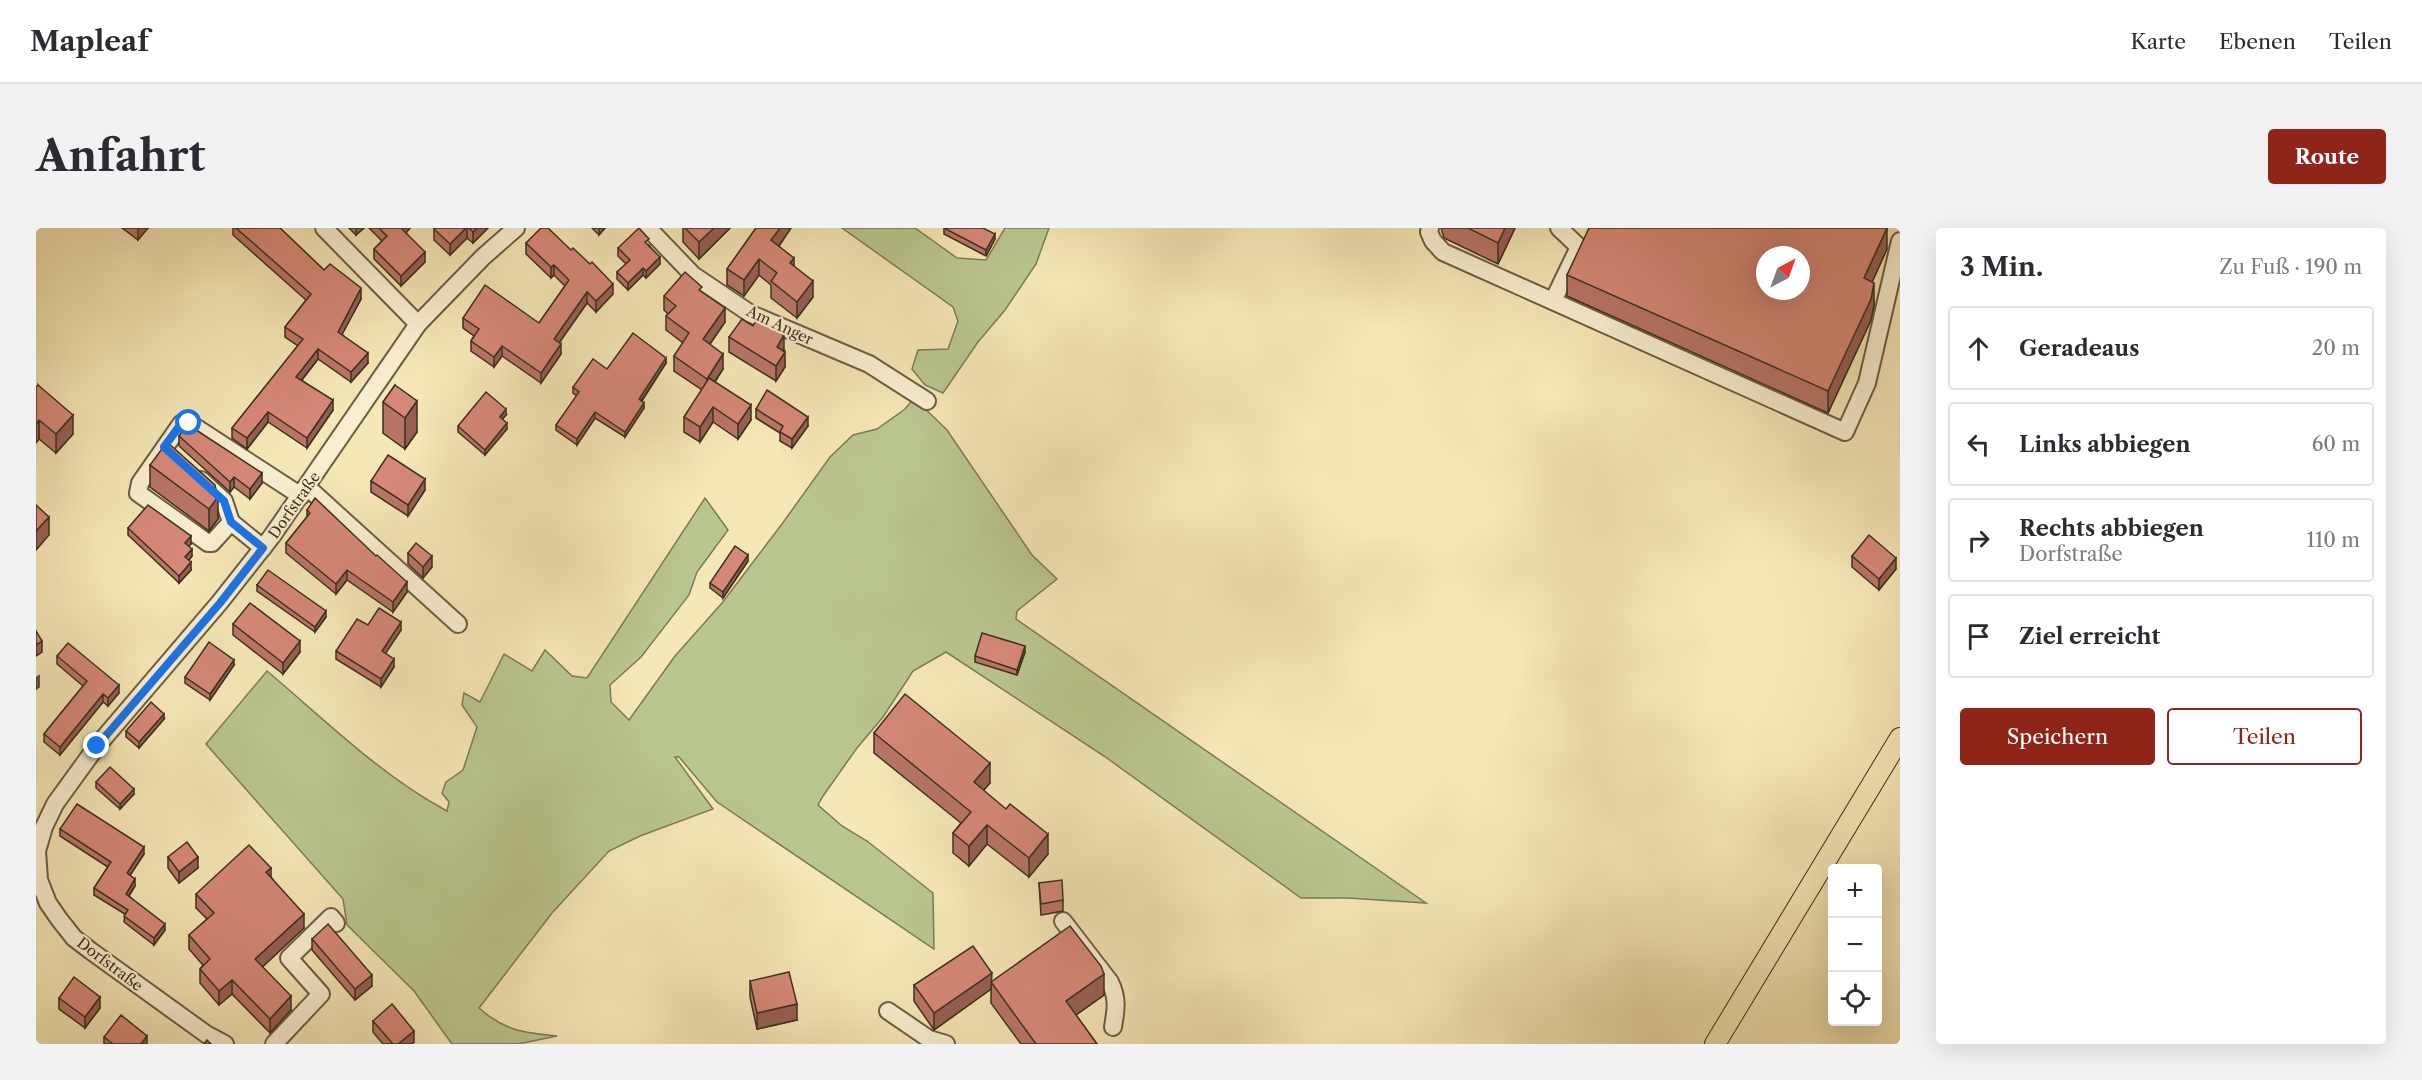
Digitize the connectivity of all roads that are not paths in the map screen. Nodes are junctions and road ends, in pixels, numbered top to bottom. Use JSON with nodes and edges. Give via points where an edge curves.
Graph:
{"nodes":[{"id":1,"x":324,"y":228,"type":"edge"},
{"id":2,"x":516,"y":228,"type":"edge"},
{"id":3,"x":648,"y":228,"type":"edge"},
{"id":4,"x":1430,"y":228,"type":"edge"},
{"id":5,"x":1559,"y":228,"type":"edge"},
{"id":6,"x":1900,"y":241,"type":"edge"},
{"id":7,"x":1553,"y":301,"type":"junction"},
{"id":8,"x":418,"y":324,"type":"junction"},
{"id":9,"x":927,"y":401,"type":"dead end"},
{"id":10,"x":164,"y":447,"type":"junction"},
{"id":11,"x":304,"y":492,"type":"junction"},
{"id":12,"x":231,"y":522,"type":"junction"},
{"id":13,"x":263,"y":548,"type":"junction"},
{"id":14,"x":458,"y":624,"type":"dead end"},
{"id":15,"x":1900,"y":738,"type":"edge"},
{"id":16,"x":40,"y":829,"type":"edge"},
{"id":17,"x":1063,"y":921,"type":"dead end"},
{"id":18,"x":336,"y":923,"type":"dead end"},
{"id":19,"x":888,"y":1011,"type":"dead end"},
{"id":20,"x":1113,"y":1027,"type":"dead end"},
{"id":21,"x":225,"y":1044,"type":"edge"},
{"id":22,"x":274,"y":1044,"type":"edge"},
{"id":23,"x":946,"y":1044,"type":"edge"},
{"id":24,"x":1715,"y":1044,"type":"edge"}],
"edges":[{"from":1,"to":8,"type":"street"},
{"from":2,"to":8,"type":"street","name":"Dorfstraße"},
{"from":3,"to":9,"type":"street","name":"Am Anger","via":[[693,275],[743,309],[869,364]]},
{"from":4,"to":7,"type":"street","via":[[1433,241],[1443,252]]},
{"from":5,"to":7,"type":"street","via":[[1579,247]]},
{"from":6,"to":7,"type":"street","via":[[1867,383],[1845,432]]},
{"from":8,"to":11,"type":"street","name":"Dorfstraße"},
{"from":10,"to":11,"type":"street","via":[[181,424],[189,423]]},
{"from":10,"to":12,"type":"street","via":[[224,501]]},
{"from":10,"to":12,"type":"street","via":[[140,483],[138,493],[208,543]]},
{"from":11,"to":13,"type":"street","name":"Dorfstraße"},
{"from":11,"to":14,"type":"street"},
{"from":12,"to":13,"type":"street"},
{"from":13,"to":16,"type":"street","name":"Dorfstraße","via":[[97,746]]},
{"from":15,"to":24,"type":"main road"},
{"from":16,"to":21,"type":"street","name":"Dorfstraße","via":[[39,880],[48,903],[74,938]]},
{"from":17,"to":20,"type":"street","via":[[1110,982],[1117,1004]]},
{"from":18,"to":22,"type":"street","via":[[331,918],[289,958],[321,994]]},
{"from":19,"to":23,"type":"street","via":[[929,1039]]}]}
